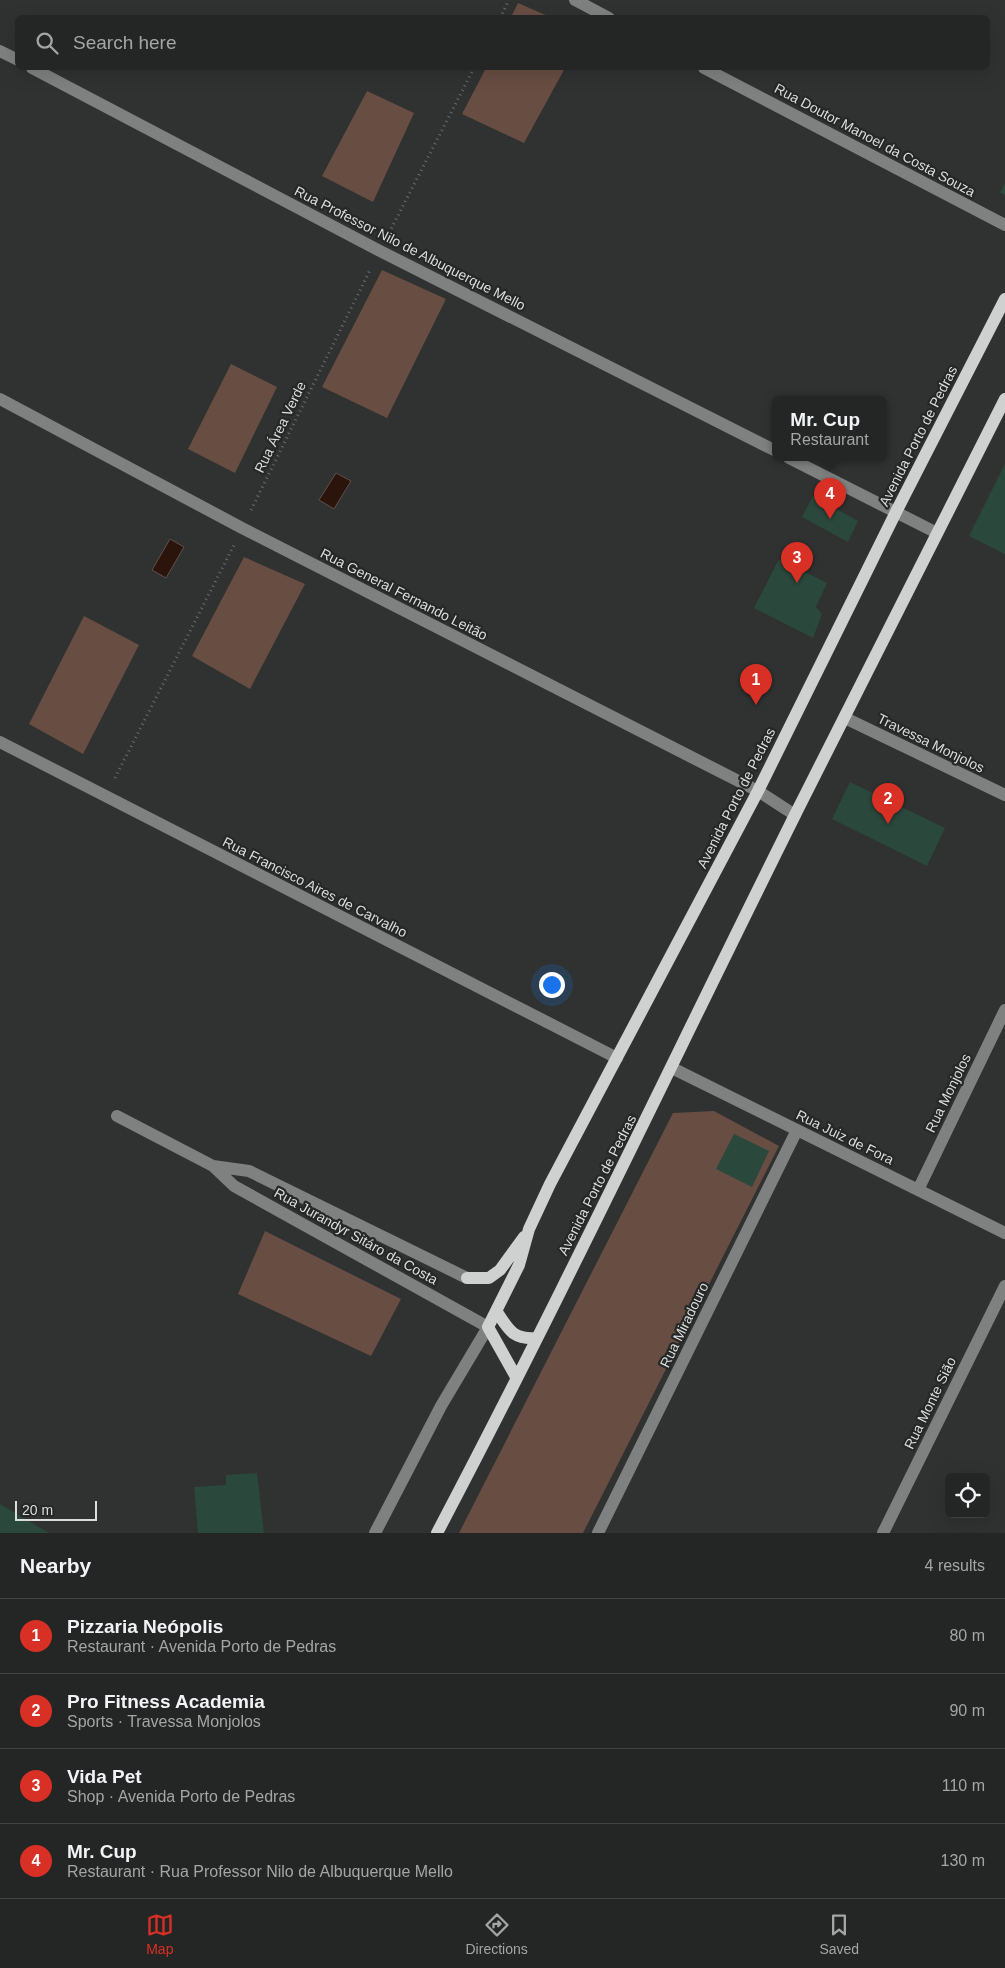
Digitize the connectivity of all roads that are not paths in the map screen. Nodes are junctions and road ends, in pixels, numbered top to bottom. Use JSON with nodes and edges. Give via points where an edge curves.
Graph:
{"nodes":[{"id":1,"x":575,"y":0,"type":"edge"},
{"id":2,"x":603,"y":15,"type":"edge"},
{"id":3,"x":0,"y":51,"type":"edge"},
{"id":4,"x":15,"y":58,"type":"edge"},
{"id":5,"x":36,"y":70,"type":"edge"},
{"id":6,"x":708,"y":70,"type":"edge"},
{"id":7,"x":1005,"y":225,"type":"edge"},
{"id":8,"x":1005,"y":299,"type":"edge"},
{"id":9,"x":0,"y":399,"type":"edge"},
{"id":10,"x":1005,"y":399,"type":"edge"},
{"id":11,"x":772,"y":449,"type":"edge"},
{"id":12,"x":795,"y":461,"type":"edge"},
{"id":13,"x":896,"y":512,"type":"junction"},
{"id":14,"x":937,"y":533,"type":"junction"},
{"id":15,"x":844,"y":718,"type":"junction"},
{"id":16,"x":0,"y":742,"type":"edge"},
{"id":17,"x":758,"y":792,"type":"junction"},
{"id":18,"x":1005,"y":795,"type":"edge"},
{"id":19,"x":795,"y":815,"type":"junction"},
{"id":20,"x":1005,"y":1010,"type":"edge"},
{"id":21,"x":617,"y":1058,"type":"junction"},
{"id":22,"x":672,"y":1068,"type":"junction"},
{"id":23,"x":117,"y":1116,"type":"dead end"},
{"id":24,"x":797,"y":1130,"type":"junction"},
{"id":25,"x":213,"y":1166,"type":"junction"},
{"id":26,"x":918,"y":1190,"type":"junction"},
{"id":27,"x":529,"y":1229,"type":"junction"},
{"id":28,"x":1005,"y":1233,"type":"edge"},
{"id":29,"x":467,"y":1278,"type":"joint"},
{"id":30,"x":1005,"y":1286,"type":"edge"},
{"id":31,"x":497,"y":1312,"type":"junction"},
{"id":32,"x":488,"y":1327,"type":"junction"},
{"id":33,"x":537,"y":1338,"type":"junction"},
{"id":34,"x":516,"y":1377,"type":"junction"},
{"id":35,"x":375,"y":1533,"type":"edge"},
{"id":36,"x":437,"y":1533,"type":"edge"},
{"id":37,"x":598,"y":1533,"type":"edge"},
{"id":38,"x":882,"y":1533,"type":"edge"}],
"edges":[{"from":1,"to":2,"type":"street"},
{"from":3,"to":4,"type":"street"},
{"from":5,"to":11,"type":"street","name":"Rua Professor Nilo de Albuquerque Mello","via":[[380,251]]},
{"from":6,"to":7,"type":"street","name":"Rua Doutor Manoel da Costa Souza"},
{"from":8,"to":13,"type":"main road","name":"Avenida Porto de Pedras"},
{"from":9,"to":17,"type":"street","name":"Rua General Fernando Leitão","via":[[242,528]]},
{"from":10,"to":14,"type":"main road","name":"Avenida Porto de Pedras"},
{"from":12,"to":13,"type":"street"},
{"from":13,"to":14,"type":"street"},
{"from":13,"to":17,"type":"main road","name":"Avenida Porto de Pedras"},
{"from":14,"to":15,"type":"main road","name":"Avenida Porto de Pedras"},
{"from":15,"to":18,"type":"street","name":"Travessa Monjolos"},
{"from":15,"to":19,"type":"main road","name":"Avenida Porto de Pedras"},
{"from":16,"to":21,"type":"street","name":"Rua Francisco Aires de Carvalho"},
{"from":17,"to":19,"type":"street","name":"Rua General Fernando Leitão"},
{"from":17,"to":21,"type":"main road","name":"Avenida Porto de Pedras"},
{"from":19,"to":22,"type":"main road","name":"Avenida Porto de Pedras"},
{"from":20,"to":26,"type":"street","name":"Rua Monjolos"},
{"from":21,"to":27,"type":"main road","name":"Avenida Porto de Pedras"},
{"from":22,"to":24,"type":"street","name":"Rua Juiz de Fora"},
{"from":22,"to":33,"type":"main road","name":"Avenida Porto de Pedras"},
{"from":23,"to":25,"type":"street","name":"Rua Jurandyr Sitáro da Costa"},
{"from":24,"to":26,"type":"street","name":"Rua Juiz de Fora"},
{"from":24,"to":37,"type":"street","name":"Rua Miradouro"},
{"from":25,"to":29,"type":"street","name":"Rua Jurandyr Sitáro da Costa","via":[[249,1171]]},
{"from":25,"to":32,"type":"street","name":"Rua Jurandyr Sitáro da Costa","via":[[234,1186]]},
{"from":26,"to":28,"type":"street","name":"Rua Juiz de Fora"},
{"from":27,"to":29,"type":"main road","via":[[500,1270],[489,1278]]},
{"from":27,"to":31,"type":"main road","name":"Avenida Porto de Pedras","via":[[519,1265]]},
{"from":30,"to":38,"type":"street","name":"Rua Monte Sião"},
{"from":31,"to":32,"type":"main road","name":"Avenida Porto de Pedras"},
{"from":31,"to":33,"type":"main road","via":[[510,1332],[525,1339]]},
{"from":32,"to":34,"type":"main road"},
{"from":32,"to":35,"type":"street","name":"Avenida Porto de Pedras","via":[[441,1406]]},
{"from":33,"to":34,"type":"main road","name":"Avenida Porto de Pedras"},
{"from":34,"to":36,"type":"main road","name":"Avenida Porto de Pedras"}]}
